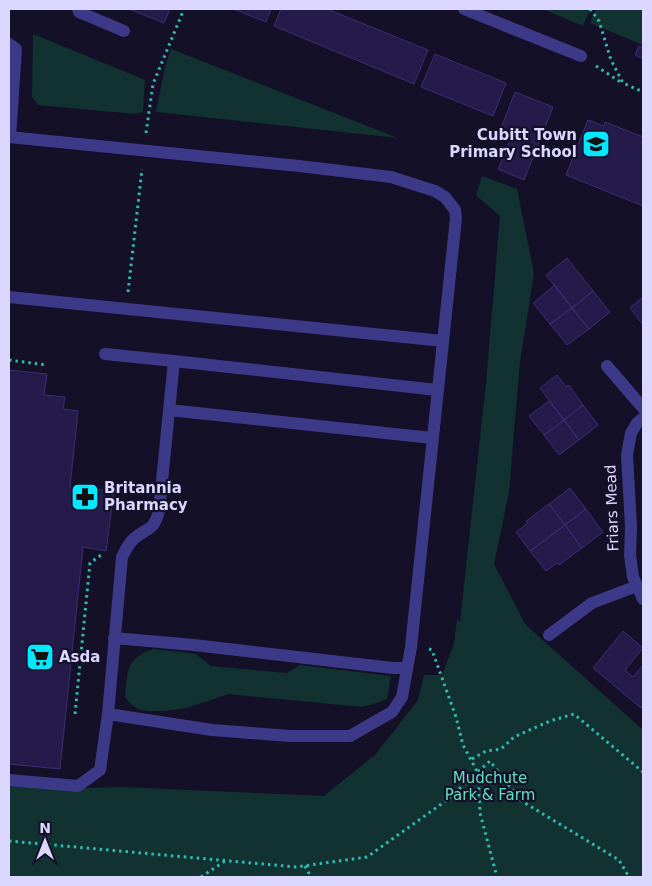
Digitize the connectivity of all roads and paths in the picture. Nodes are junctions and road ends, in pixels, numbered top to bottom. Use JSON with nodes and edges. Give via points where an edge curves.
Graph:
{"nodes":[{"id":1,"x":78,"y":9,"type":"edge"},
{"id":2,"x":184,"y":9,"type":"edge"},
{"id":3,"x":464,"y":9,"type":"edge"},
{"id":4,"x":590,"y":9,"type":"edge"},
{"id":5,"x":124,"y":31,"type":"dead end"},
{"id":6,"x":9,"y":44,"type":"edge"},
{"id":7,"x":581,"y":56,"type":"joint"},
{"id":8,"x":623,"y":83,"type":"junction"},
{"id":9,"x":643,"y":92,"type":"edge"},
{"id":10,"x":9,"y":137,"type":"edge"},
{"id":11,"x":145,"y":139,"type":"dead end"},
{"id":12,"x":143,"y":162,"type":"dead end"},
{"id":13,"x":9,"y":298,"type":"edge"},
{"id":14,"x":128,"y":298,"type":"dead end"},
{"id":15,"x":443,"y":341,"type":"junction"},
{"id":16,"x":105,"y":354,"type":"dead end"},
{"id":17,"x":9,"y":360,"type":"edge"},
{"id":18,"x":174,"y":361,"type":"junction"},
{"id":19,"x":46,"y":365,"type":"dead end"},
{"id":20,"x":607,"y":366,"type":"dead end"},
{"id":21,"x":437,"y":390,"type":"junction"},
{"id":22,"x":643,"y":408,"type":"edge"},
{"id":23,"x":169,"y":410,"type":"junction"},
{"id":24,"x":643,"y":418,"type":"edge"},
{"id":25,"x":432,"y":438,"type":"junction"},
{"id":26,"x":106,"y":551,"type":"dead end"},
{"id":27,"x":636,"y":586,"type":"junction"},
{"id":28,"x":643,"y":599,"type":"edge"},
{"id":29,"x":549,"y":635,"type":"dead end"},
{"id":30,"x":114,"y":638,"type":"junction"},
{"id":31,"x":411,"y":647,"type":"junction"},
{"id":32,"x":407,"y":668,"type":"junction"},
{"id":33,"x":75,"y":714,"type":"dead end"},
{"id":34,"x":108,"y":714,"type":"junction"},
{"id":35,"x":472,"y":759,"type":"junction"},
{"id":36,"x":643,"y":772,"type":"edge"},
{"id":37,"x":478,"y":773,"type":"junction"},
{"id":38,"x":9,"y":780,"type":"edge"},
{"id":39,"x":9,"y":841,"type":"edge"},
{"id":40,"x":226,"y":860,"type":"junction"},
{"id":41,"x":305,"y":866,"type":"junction"},
{"id":42,"x":200,"y":877,"type":"edge"},
{"id":43,"x":310,"y":877,"type":"edge"},
{"id":44,"x":497,"y":877,"type":"edge"},
{"id":45,"x":629,"y":877,"type":"edge"}],
"edges":[{"from":1,"to":5,"type":"street"},
{"from":2,"to":11,"type":"path","via":[[153,84]]},
{"from":3,"to":7,"type":"street"},
{"from":4,"to":8,"type":"path","via":[[599,21],[611,60]]},
{"from":6,"to":10,"type":"street","via":[[16,49]]},
{"from":7,"to":8,"type":"path"},
{"from":8,"to":9,"type":"path"},
{"from":10,"to":15,"type":"street","via":[[357,172],[391,177],[435,191],[452,203],[456,218]]},
{"from":12,"to":14,"type":"path"},
{"from":13,"to":15,"type":"street"},
{"from":15,"to":21,"type":"street"},
{"from":16,"to":18,"type":"street"},
{"from":17,"to":19,"type":"path"},
{"from":18,"to":21,"type":"street"},
{"from":18,"to":23,"type":"street"},
{"from":20,"to":22,"type":"street"},
{"from":21,"to":25,"type":"street"},
{"from":23,"to":25,"type":"street"},
{"from":23,"to":30,"type":"street","via":[[159,511],[149,530],[136,536],[122,557]]},
{"from":24,"to":27,"type":"street","name":"Friars Mead","via":[[631,433],[627,455],[630,555]]},
{"from":25,"to":31,"type":"street"},
{"from":26,"to":33,"type":"path","via":[[90,563]]},
{"from":27,"to":28,"type":"street","name":"Friars Mead"},
{"from":27,"to":29,"type":"street","via":[[592,602]]},
{"from":30,"to":32,"type":"street"},
{"from":30,"to":34,"type":"street"},
{"from":31,"to":32,"type":"street"},
{"from":31,"to":35,"type":"path","via":[[432,650],[463,745]]},
{"from":32,"to":34,"type":"street","via":[[402,697],[392,712],[350,736],[290,736],[212,730]]},
{"from":34,"to":38,"type":"street","via":[[100,770],[78,786]]},
{"from":35,"to":36,"type":"path","via":[[501,749],[514,738],[550,721],[574,714]]},
{"from":35,"to":37,"type":"path"},
{"from":37,"to":41,"type":"path","via":[[468,778],[448,800],[367,857]]},
{"from":37,"to":44,"type":"path","via":[[480,813]]},
{"from":37,"to":45,"type":"path","via":[[490,761],[520,800],[619,860]]},
{"from":39,"to":40,"type":"path"},
{"from":40,"to":41,"type":"path"},
{"from":40,"to":42,"type":"path"},
{"from":41,"to":43,"type":"path"}]}
